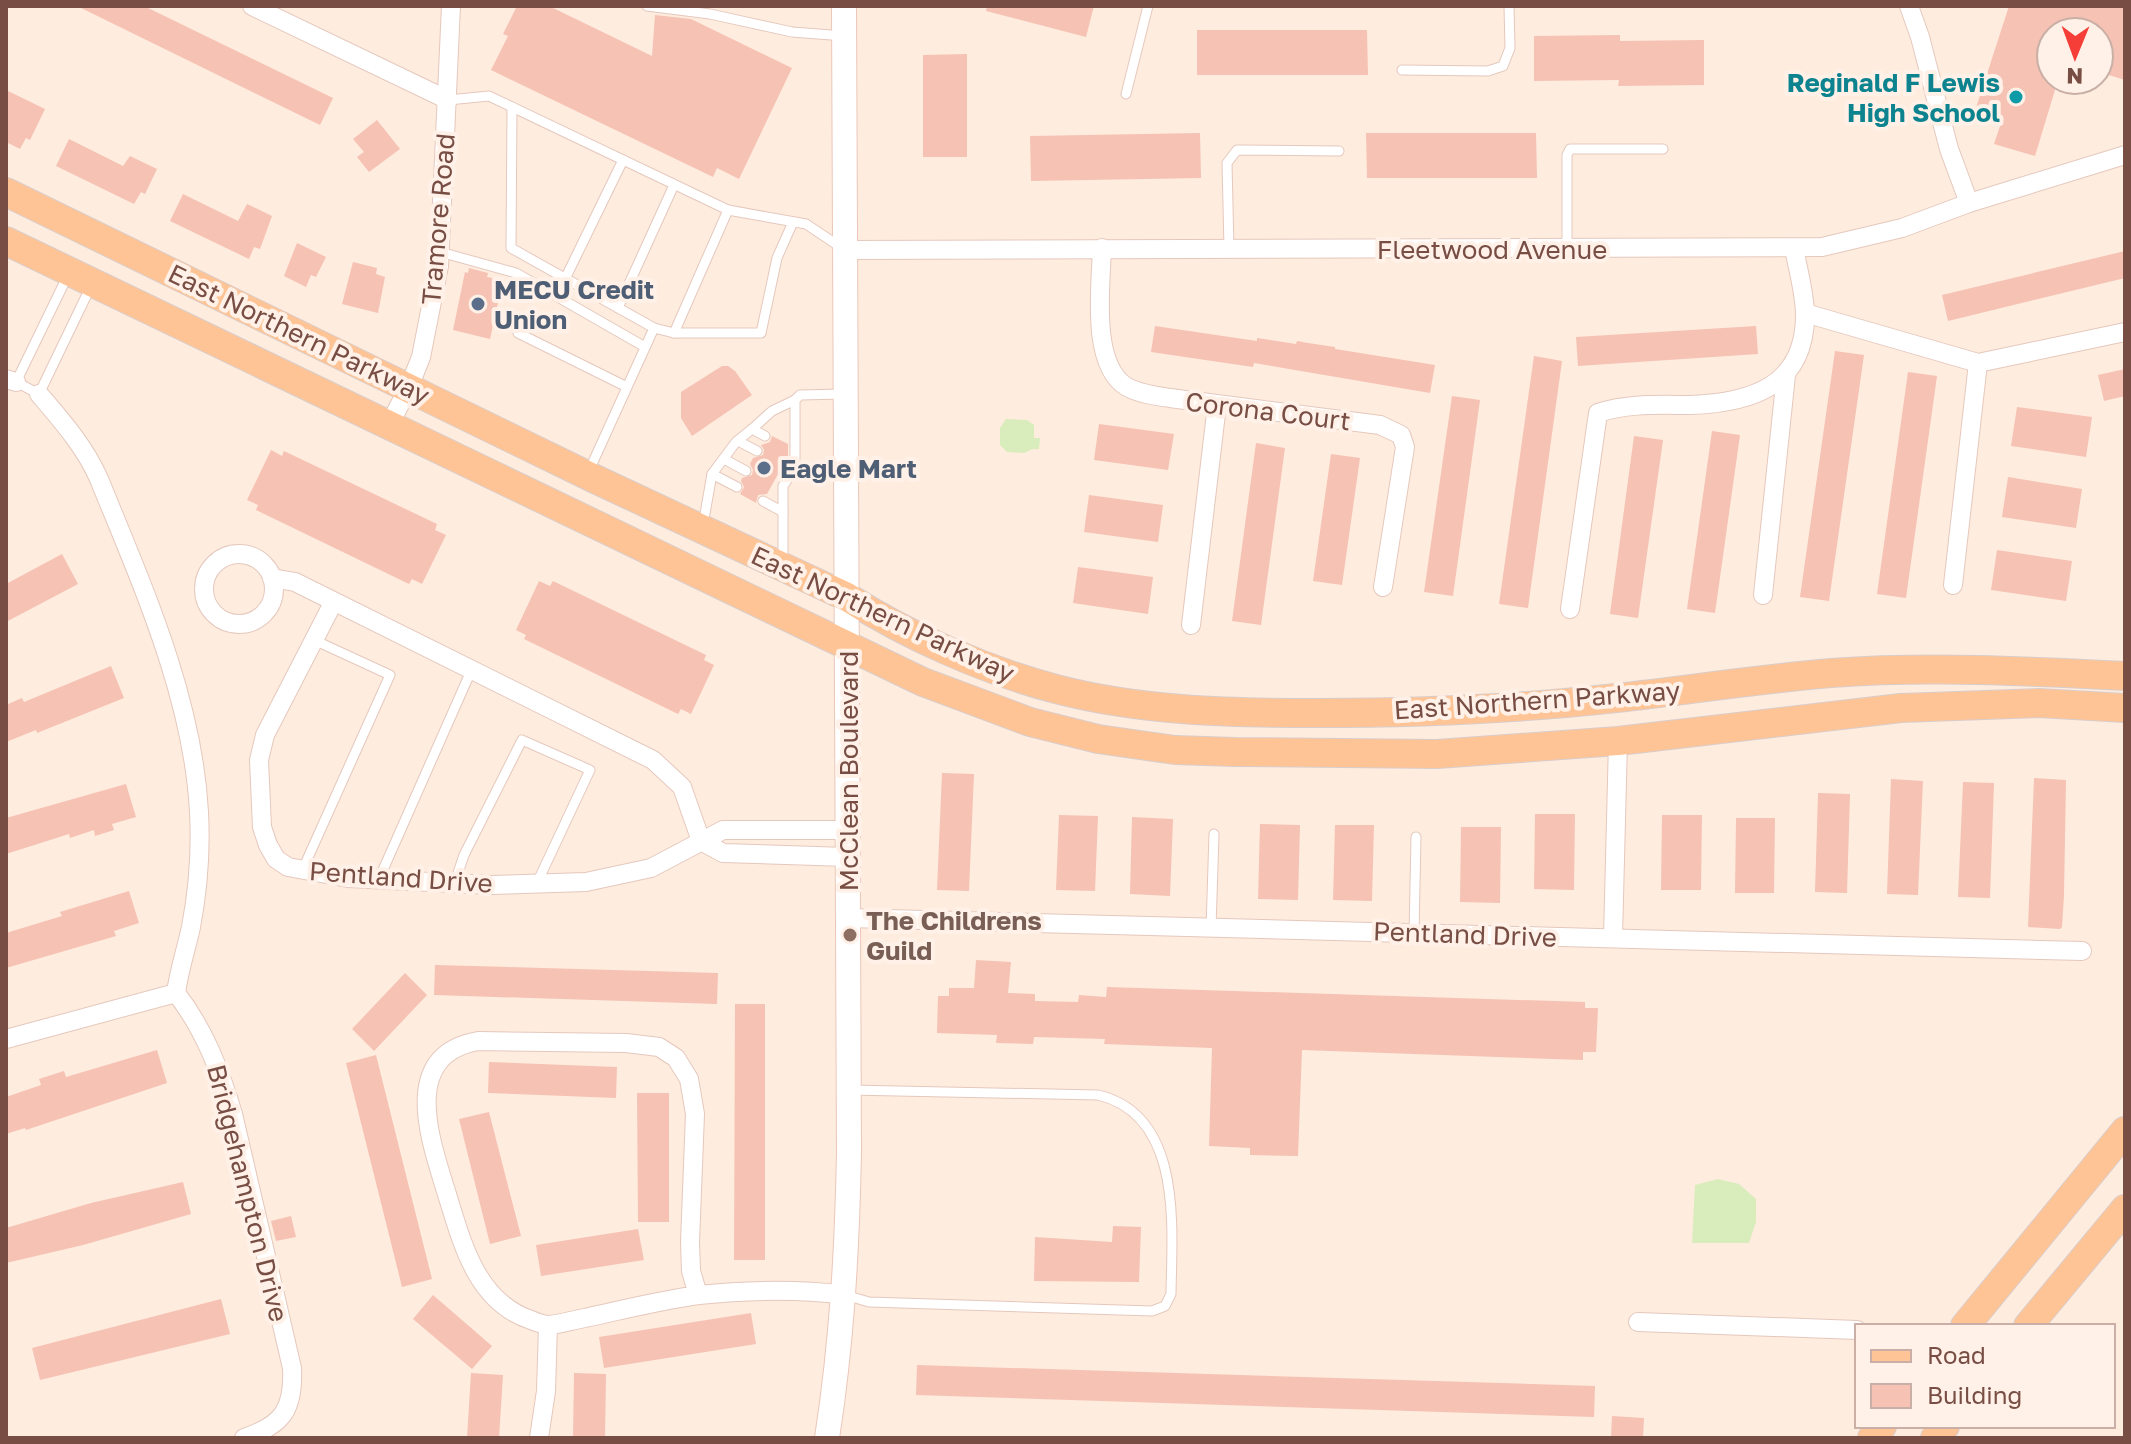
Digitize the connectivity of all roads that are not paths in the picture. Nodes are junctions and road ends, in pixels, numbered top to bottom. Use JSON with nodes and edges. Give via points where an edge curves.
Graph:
{"nodes":[{"id":1,"x":252,"y":6,"type":"edge"},
{"id":2,"x":451,"y":6,"type":"edge"},
{"id":3,"x":647,"y":6,"type":"edge"},
{"id":4,"x":844,"y":6,"type":"edge"},
{"id":5,"x":1148,"y":6,"type":"edge"},
{"id":6,"x":1509,"y":6,"type":"edge"},
{"id":7,"x":1909,"y":6,"type":"edge"},
{"id":8,"x":844,"y":36,"type":"junction"},
{"id":9,"x":1402,"y":70,"type":"dead end"},
{"id":10,"x":1126,"y":94,"type":"dead end"},
{"id":11,"x":448,"y":100,"type":"junction"},
{"id":12,"x":512,"y":107,"type":"junction"},
{"id":13,"x":1663,"y":149,"type":"dead end"},
{"id":14,"x":1339,"y":151,"type":"dead end"},
{"id":15,"x":2125,"y":155,"type":"edge"},
{"id":16,"x":623,"y":160,"type":"junction"},
{"id":17,"x":674,"y":185,"type":"junction"},
{"id":18,"x":6,"y":192,"type":"edge"},
{"id":19,"x":1969,"y":203,"type":"junction"},
{"id":20,"x":728,"y":210,"type":"junction"},
{"id":21,"x":793,"y":222,"type":"junction"},
{"id":22,"x":6,"y":241,"type":"edge"},
{"id":23,"x":1102,"y":248,"type":"junction"},
{"id":24,"x":1229,"y":248,"type":"junction"},
{"id":25,"x":1794,"y":248,"type":"junction"},
{"id":26,"x":845,"y":250,"type":"junction"},
{"id":27,"x":1567,"y":250,"type":"junction"},
{"id":28,"x":440,"y":252,"type":"junction"},
{"id":29,"x":81,"y":277,"type":"junction"},
{"id":30,"x":565,"y":279,"type":"junction"},
{"id":31,"x":618,"y":308,"type":"junction"},
{"id":32,"x":1805,"y":313,"type":"junction"},
{"id":33,"x":654,"y":328,"type":"junction"},
{"id":34,"x":2125,"y":332,"type":"edge"},
{"id":35,"x":518,"y":333,"type":"dead end"},
{"id":36,"x":674,"y":333,"type":"junction"},
{"id":37,"x":645,"y":347,"type":"junction"},
{"id":38,"x":1978,"y":363,"type":"junction"},
{"id":39,"x":1786,"y":375,"type":"junction"},
{"id":40,"x":11,"y":380,"type":"edge"},
{"id":41,"x":409,"y":387,"type":"junction"},
{"id":42,"x":627,"y":387,"type":"junction"},
{"id":43,"x":39,"y":394,"type":"junction"},
{"id":44,"x":846,"y":394,"type":"junction"},
{"id":45,"x":795,"y":400,"type":"junction"},
{"id":46,"x":1217,"y":405,"type":"junction"},
{"id":47,"x":389,"y":425,"type":"junction"},
{"id":48,"x":752,"y":429,"type":"junction"},
{"id":49,"x":765,"y":436,"type":"dead end"},
{"id":50,"x":738,"y":441,"type":"junction"},
{"id":51,"x":757,"y":451,"type":"dead end"},
{"id":52,"x":724,"y":459,"type":"junction"},
{"id":53,"x":783,"y":465,"type":"dead end"},
{"id":54,"x":846,"y":468,"type":"junction"},
{"id":55,"x":794,"y":470,"type":"junction"},
{"id":56,"x":746,"y":471,"type":"dead end"},
{"id":57,"x":712,"y":474,"type":"junction"},
{"id":58,"x":587,"y":475,"type":"junction"},
{"id":59,"x":772,"y":485,"type":"dead end"},
{"id":60,"x":737,"y":487,"type":"dead end"},
{"id":61,"x":783,"y":491,"type":"junction"},
{"id":62,"x":763,"y":501,"type":"dead end"},
{"id":63,"x":783,"y":512,"type":"junction"},
{"id":64,"x":702,"y":531,"type":"junction"},
{"id":65,"x":783,"y":568,"type":"junction"},
{"id":66,"x":272,"y":578,"type":"dead end"},
{"id":67,"x":1953,"y":585,"type":"dead end"},
{"id":68,"x":1383,"y":587,"type":"dead end"},
{"id":69,"x":1763,"y":595,"type":"dead end"},
{"id":70,"x":847,"y":597,"type":"junction"},
{"id":71,"x":333,"y":603,"type":"junction"},
{"id":72,"x":1570,"y":609,"type":"dead end"},
{"id":73,"x":1191,"y":625,"type":"dead end"},
{"id":74,"x":314,"y":640,"type":"junction"},
{"id":75,"x":847,"y":647,"type":"junction"},
{"id":76,"x":471,"y":671,"type":"junction"},
{"id":77,"x":2125,"y":676,"type":"edge"},
{"id":78,"x":2125,"y":708,"type":"edge"},
{"id":79,"x":1618,"y":741,"type":"junction"},
{"id":80,"x":847,"y":830,"type":"junction"},
{"id":81,"x":1214,"y":834,"type":"dead end"},
{"id":82,"x":1416,"y":837,"type":"dead end"},
{"id":83,"x":701,"y":841,"type":"junction"},
{"id":84,"x":847,"y":857,"type":"junction"},
{"id":85,"x":302,"y":871,"type":"junction"},
{"id":86,"x":379,"y":879,"type":"junction"},
{"id":87,"x":455,"y":882,"type":"junction"},
{"id":88,"x":537,"y":883,"type":"junction"},
{"id":89,"x":848,"y":918,"type":"junction"},
{"id":90,"x":1211,"y":928,"type":"junction"},
{"id":91,"x":1414,"y":933,"type":"junction"},
{"id":92,"x":1613,"y":938,"type":"junction"},
{"id":93,"x":2082,"y":951,"type":"dead end"},
{"id":94,"x":176,"y":993,"type":"junction"},
{"id":95,"x":6,"y":1039,"type":"edge"},
{"id":96,"x":849,"y":1090,"type":"junction"},
{"id":97,"x":2125,"y":1131,"type":"edge"},
{"id":98,"x":2125,"y":1209,"type":"edge"},
{"id":99,"x":698,"y":1295,"type":"junction"},
{"id":100,"x":845,"y":1295,"type":"junction"},
{"id":101,"x":1638,"y":1322,"type":"dead end"},
{"id":102,"x":1967,"y":1324,"type":"edge"},
{"id":103,"x":2030,"y":1324,"type":"edge"},
{"id":104,"x":548,"y":1325,"type":"junction"},
{"id":105,"x":1855,"y":1330,"type":"edge"},
{"id":106,"x":244,"y":1438,"type":"edge"},
{"id":107,"x":539,"y":1438,"type":"edge"},
{"id":108,"x":827,"y":1438,"type":"edge"}],
"edges":[{"from":1,"to":11,"type":"street"},
{"from":2,"to":11,"type":"street","name":"Tramore Road"},
{"from":3,"to":8,"type":"lane"},
{"from":4,"to":8,"type":"street","name":"McClean Boulevard"},
{"from":5,"to":10,"type":"lane"},
{"from":6,"to":9,"type":"lane","via":[[1510,48],[1503,66],[1488,71]]},
{"from":7,"to":19,"type":"street"},
{"from":8,"to":26,"type":"street","name":"McClean Boulevard"},
{"from":11,"to":12,"type":"lane","via":[[489,96]]},
{"from":11,"to":28,"type":"street","name":"Tramore Road"},
{"from":12,"to":16,"type":"lane"},
{"from":12,"to":30,"type":"lane","via":[[511,248]]},
{"from":13,"to":27,"type":"lane","via":[[1570,149]]},
{"from":14,"to":24,"type":"lane","via":[[1237,150],[1227,163]]},
{"from":15,"to":19,"type":"street","name":"Fleetwood Avenue"},
{"from":16,"to":17,"type":"lane"},
{"from":16,"to":30,"type":"lane"},
{"from":17,"to":20,"type":"lane"},
{"from":17,"to":31,"type":"lane"},
{"from":18,"to":41,"type":"main road","name":"East Northern Parkway"},
{"from":19,"to":25,"type":"street","name":"Fleetwood Avenue","via":[[1875,235]]},
{"from":20,"to":21,"type":"lane"},
{"from":20,"to":36,"type":"lane"},
{"from":21,"to":26,"type":"lane","via":[[806,224]]},
{"from":21,"to":36,"type":"lane","via":[[777,258],[761,333]]},
{"from":22,"to":29,"type":"main road","name":"East Northern Parkway"},
{"from":23,"to":24,"type":"street","name":"Fleetwood Avenue"},
{"from":23,"to":26,"type":"street","name":"Fleetwood Avenue"},
{"from":23,"to":46,"type":"street","name":"Corona Court","via":[[1103,346],[1115,376],[1150,395]]},
{"from":24,"to":27,"type":"street","name":"Fleetwood Avenue"},
{"from":25,"to":27,"type":"street","name":"Fleetwood Avenue"},
{"from":25,"to":32,"type":"street"},
{"from":26,"to":44,"type":"street","name":"McClean Boulevard"},
{"from":28,"to":37,"type":"lane","via":[[516,273]]},
{"from":28,"to":41,"type":"street","name":"Tramore Road","via":[[421,357]]},
{"from":29,"to":40,"type":"lane"},
{"from":29,"to":43,"type":"lane"},
{"from":29,"to":47,"type":"main road","name":"East Northern Parkway"},
{"from":30,"to":31,"type":"lane"},
{"from":31,"to":33,"type":"lane"},
{"from":32,"to":38,"type":"street"},
{"from":32,"to":39,"type":"street","via":[[1801,341]]},
{"from":33,"to":36,"type":"lane"},
{"from":33,"to":37,"type":"lane"},
{"from":34,"to":38,"type":"street"},
{"from":35,"to":42,"type":"lane"},
{"from":37,"to":42,"type":"lane"},
{"from":38,"to":67,"type":"street"},
{"from":39,"to":69,"type":"street"},
{"from":39,"to":72,"type":"street","via":[[1752,397],[1731,402],[1621,407],[1598,413]]},
{"from":40,"to":43,"type":"lane"},
{"from":41,"to":47,"type":"street","name":"Tramore Road"},
{"from":41,"to":58,"type":"main road","name":"East Northern Parkway"},
{"from":42,"to":58,"type":"lane"},
{"from":43,"to":94,"type":"street","via":[[91,460],[160,637],[191,749],[199,813],[197,879]]},
{"from":44,"to":45,"type":"lane","via":[[800,395]]},
{"from":44,"to":54,"type":"street","name":"McClean Boulevard"},
{"from":45,"to":48,"type":"lane"},
{"from":45,"to":55,"type":"lane"},
{"from":46,"to":68,"type":"street","name":"Corona Court","via":[[1380,425],[1401,435],[1405,447]]},
{"from":46,"to":73,"type":"street"},
{"from":47,"to":75,"type":"main road","name":"East Northern Parkway"},
{"from":48,"to":49,"type":"lane"},
{"from":48,"to":50,"type":"lane"},
{"from":50,"to":51,"type":"lane"},
{"from":50,"to":52,"type":"lane"},
{"from":52,"to":56,"type":"lane"},
{"from":52,"to":57,"type":"lane"},
{"from":53,"to":55,"type":"lane"},
{"from":54,"to":55,"type":"lane"},
{"from":54,"to":70,"type":"street","name":"McClean Boulevard"},
{"from":55,"to":61,"type":"lane"},
{"from":57,"to":60,"type":"lane"},
{"from":57,"to":64,"type":"lane"},
{"from":58,"to":64,"type":"main road","name":"East Northern Parkway"},
{"from":59,"to":61,"type":"lane"},
{"from":61,"to":63,"type":"lane"},
{"from":62,"to":63,"type":"lane"},
{"from":63,"to":65,"type":"lane"},
{"from":64,"to":65,"type":"main road","name":"East Northern Parkway"},
{"from":65,"to":70,"type":"main road","name":"East Northern Parkway"},
{"from":66,"to":71,"type":"street","via":[[295,582]]},
{"from":70,"to":75,"type":"street","name":"McClean Boulevard"},
{"from":70,"to":77,"type":"main road","name":"East Northern Parkway","via":[[978,662],[1044,685],[1116,701],[1209,712],[1455,710],[1891,670]]},
{"from":71,"to":74,"type":"street","name":"Pentland Drive"},
{"from":71,"to":76,"type":"street"},
{"from":74,"to":85,"type":"street","name":"Pentland Drive","via":[[265,735],[258,773],[268,845],[276,859]]},
{"from":74,"to":85,"type":"lane","via":[[390,675]]},
{"from":75,"to":79,"type":"main road","name":"East Northern Parkway","via":[[965,700],[1030,722],[1175,750],[1437,754]]},
{"from":75,"to":80,"type":"street","name":"McClean Boulevard"},
{"from":76,"to":83,"type":"street","via":[[653,760],[682,787]]},
{"from":76,"to":86,"type":"lane"},
{"from":78,"to":79,"type":"main road","name":"East Northern Parkway","via":[[2039,703],[1901,708]]},
{"from":79,"to":92,"type":"street"},
{"from":80,"to":83,"type":"street","name":"Pentland Drive","via":[[723,830]]},
{"from":80,"to":84,"type":"street","name":"McClean Boulevard"},
{"from":81,"to":90,"type":"lane"},
{"from":82,"to":91,"type":"lane"},
{"from":83,"to":84,"type":"street","via":[[723,853]]},
{"from":83,"to":88,"type":"street","name":"Pentland Drive","via":[[651,868],[586,882]]},
{"from":84,"to":89,"type":"street","name":"McClean Boulevard"},
{"from":85,"to":86,"type":"street","name":"Pentland Drive"},
{"from":86,"to":87,"type":"street","name":"Pentland Drive"},
{"from":87,"to":88,"type":"street","name":"Pentland Drive"},
{"from":87,"to":88,"type":"lane","via":[[522,740],[590,770]]},
{"from":89,"to":90,"type":"street","name":"Pentland Drive"},
{"from":89,"to":96,"type":"street","name":"McClean Boulevard"},
{"from":90,"to":91,"type":"street","name":"Pentland Drive"},
{"from":91,"to":92,"type":"street","name":"Pentland Drive"},
{"from":92,"to":93,"type":"street","name":"Pentland Drive"},
{"from":94,"to":95,"type":"street"},
{"from":94,"to":106,"type":"street","name":"Bridgehampton Drive","via":[[207,1040],[226,1089],[292,1368],[289,1403],[281,1419]]},
{"from":96,"to":100,"type":"street","name":"McClean Boulevard"},
{"from":96,"to":100,"type":"lane","via":[[1116,1099],[1152,1134],[1162,1156],[1169,1183],[1171,1294],[1165,1306],[1152,1311],[869,1302]]},
{"from":97,"to":102,"type":"main road"},
{"from":98,"to":103,"type":"main road"},
{"from":99,"to":100,"type":"street"},
{"from":99,"to":104,"type":"street"},
{"from":99,"to":104,"type":"street","via":[[690,1242],[695,1114],[689,1079],[676,1058],[659,1047],[626,1043],[462,1044],[440,1062],[426,1096],[426,1122],[454,1217],[483,1284],[518,1314]]},
{"from":100,"to":108,"type":"street","name":"McClean Boulevard"},
{"from":101,"to":105,"type":"street"},
{"from":104,"to":107,"type":"street"}]}
